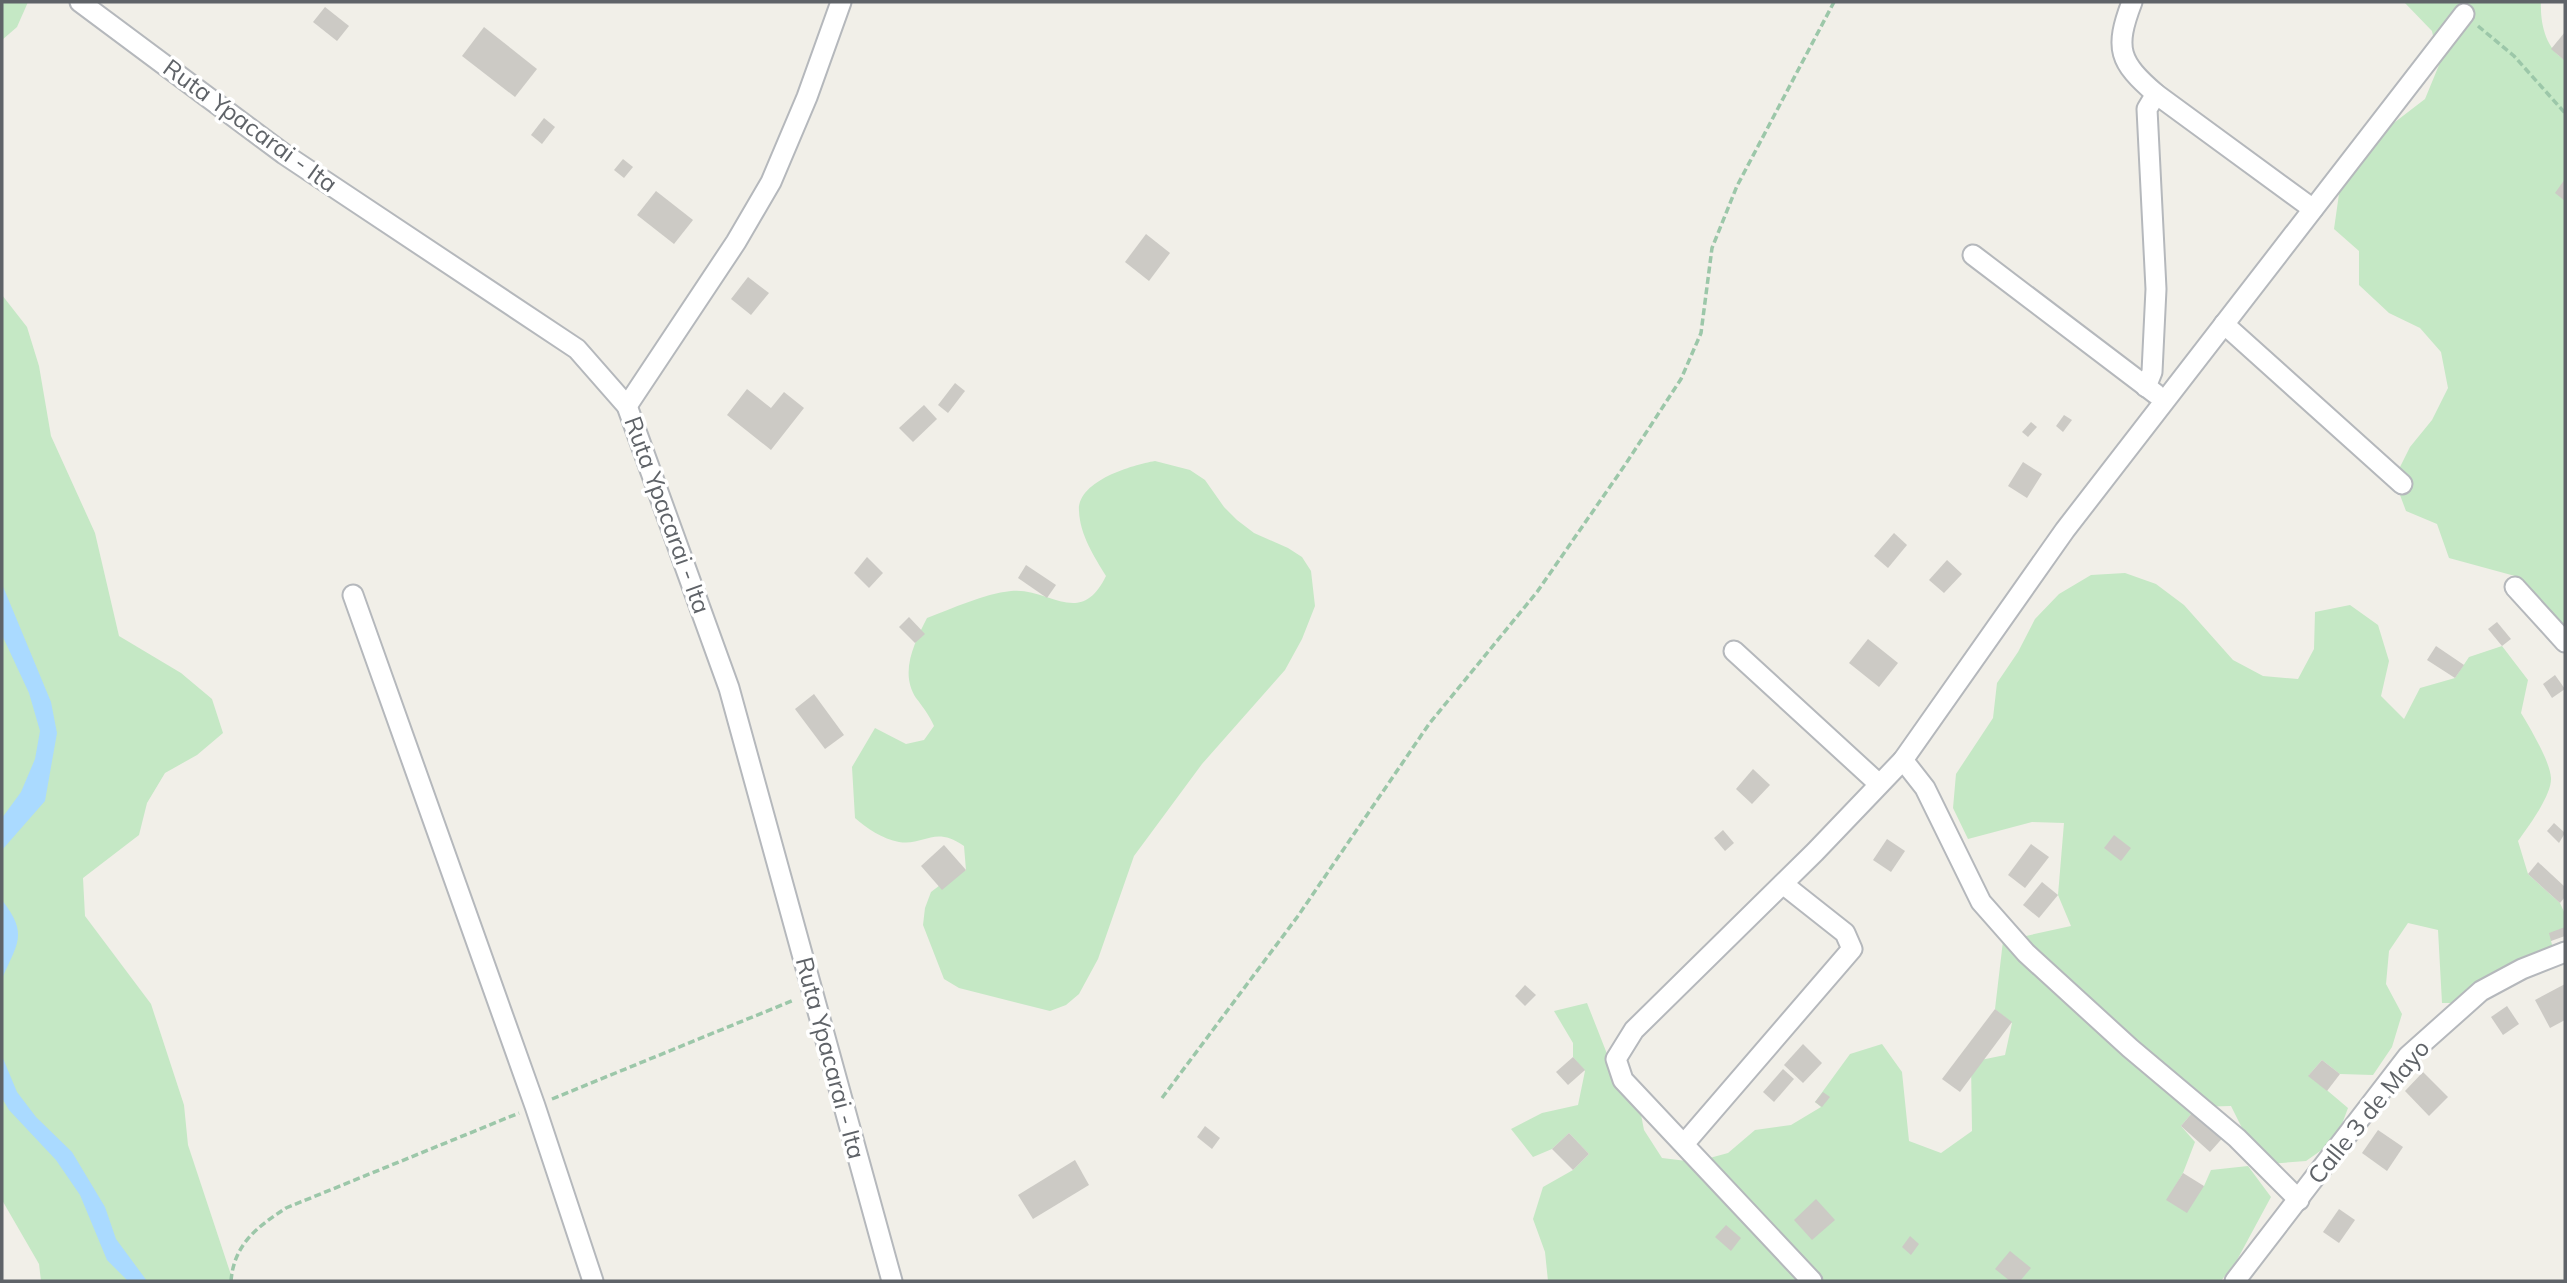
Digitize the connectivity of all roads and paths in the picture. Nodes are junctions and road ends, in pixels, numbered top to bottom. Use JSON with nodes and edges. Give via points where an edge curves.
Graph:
{"nodes":[{"id":1,"x":80,"y":2,"type":"edge"},
{"id":2,"x":841,"y":2,"type":"edge"},
{"id":3,"x":1834,"y":2,"type":"edge"},
{"id":4,"x":2132,"y":2,"type":"edge"},
{"id":5,"x":2464,"y":14,"type":"joint"},
{"id":6,"x":2157,"y":94,"type":"junction"},
{"id":7,"x":2565,"y":113,"type":"edge"},
{"id":8,"x":2313,"y":209,"type":"junction"},
{"id":9,"x":1973,"y":255,"type":"dead end"},
{"id":10,"x":2224,"y":324,"type":"junction"},
{"id":11,"x":2146,"y":387,"type":"junction"},
{"id":12,"x":2165,"y":401,"type":"junction"},
{"id":13,"x":627,"y":406,"type":"junction"},
{"id":14,"x":2402,"y":484,"type":"dead end"},
{"id":15,"x":2515,"y":587,"type":"dead end"},
{"id":16,"x":353,"y":595,"type":"dead end"},
{"id":17,"x":2565,"y":642,"type":"edge"},
{"id":18,"x":1734,"y":651,"type":"dead end"},
{"id":19,"x":1903,"y":760,"type":"junction"},
{"id":20,"x":1879,"y":784,"type":"junction"},
{"id":21,"x":1783,"y":884,"type":"junction"},
{"id":22,"x":2565,"y":952,"type":"edge"},
{"id":23,"x":813,"y":993,"type":"junction"},
{"id":24,"x":1163,"y":1098,"type":"dead end"},
{"id":25,"x":535,"y":1106,"type":"junction"},
{"id":26,"x":1684,"y":1144,"type":"junction"},
{"id":27,"x":2299,"y":1200,"type":"junction"},
{"id":28,"x":231,"y":1281,"type":"edge"},
{"id":29,"x":593,"y":1281,"type":"edge"},
{"id":30,"x":892,"y":1281,"type":"edge"},
{"id":31,"x":1812,"y":1281,"type":"edge"},
{"id":32,"x":2235,"y":1281,"type":"edge"}],
"edges":[{"from":1,"to":13,"type":"street","name":"Ruta Ypacarai - Ita","via":[[284,154],[577,349]]},
{"from":2,"to":13,"type":"street","via":[[771,182]]},
{"from":3,"to":24,"type":"path","via":[[1723,218],[1712,248],[1701,333],[1681,379],[1537,592],[1429,724],[1298,916]]},
{"from":4,"to":6,"type":"street","via":[[2121,37],[2124,56],[2132,73]]},
{"from":5,"to":7,"type":"path","via":[[2514,56]]},
{"from":5,"to":8,"type":"street"},
{"from":6,"to":8,"type":"street"},
{"from":6,"to":11,"type":"street","via":[[2147,109],[2156,289]]},
{"from":8,"to":10,"type":"street"},
{"from":9,"to":11,"type":"street"},
{"from":10,"to":12,"type":"street"},
{"from":10,"to":14,"type":"street"},
{"from":11,"to":12,"type":"street"},
{"from":12,"to":19,"type":"street","via":[[2065,530]]},
{"from":13,"to":23,"type":"street","name":"Ruta Ypacarai - Ita","via":[[729,688]]},
{"from":15,"to":17,"type":"street"},
{"from":16,"to":25,"type":"street"},
{"from":18,"to":20,"type":"street"},
{"from":19,"to":20,"type":"street"},
{"from":19,"to":27,"type":"street","via":[[1925,788],[1981,901],[2026,953],[2237,1138]]},
{"from":20,"to":21,"type":"street"},
{"from":21,"to":26,"type":"street","via":[[1634,1030],[1616,1059],[1623,1080]]},
{"from":21,"to":26,"type":"street","via":[[1845,933],[1852,950]]},
{"from":22,"to":27,"type":"street","name":"Calle 3 de Mayo","via":[[2481,991],[2444,1022],[2408,1056]]},
{"from":23,"to":25,"type":"path"},
{"from":23,"to":30,"type":"street","name":"Ruta Ypacarai - Ita"},
{"from":25,"to":28,"type":"path","via":[[286,1208],[255,1229],[233,1263]]},
{"from":25,"to":29,"type":"street"},
{"from":26,"to":31,"type":"street"},
{"from":27,"to":32,"type":"street","name":"Calle 3 de Mayo"}]}
